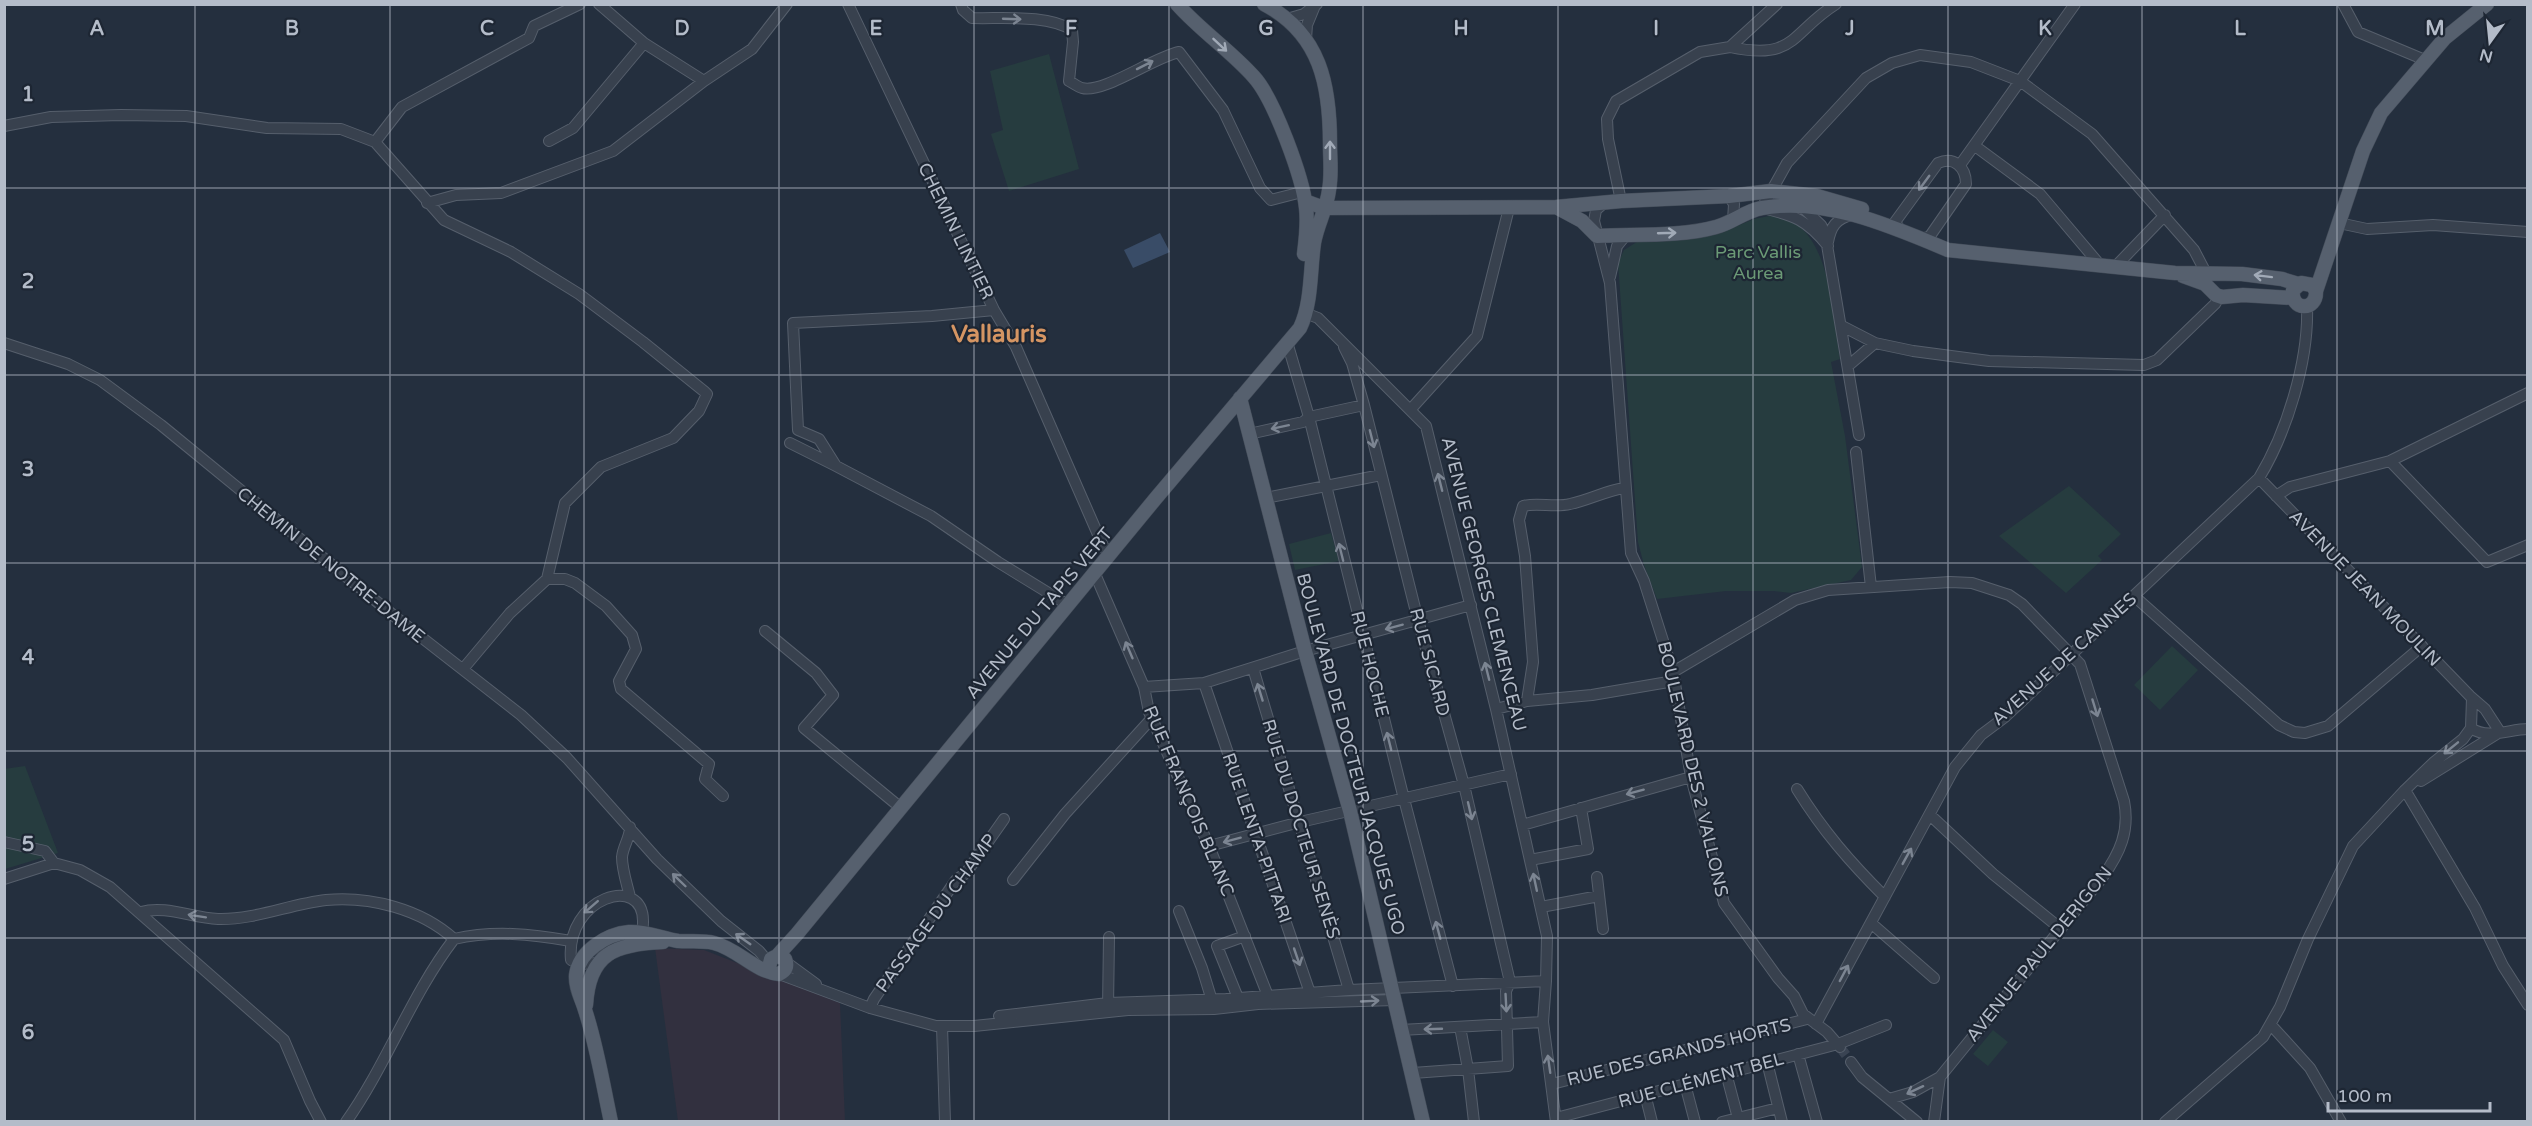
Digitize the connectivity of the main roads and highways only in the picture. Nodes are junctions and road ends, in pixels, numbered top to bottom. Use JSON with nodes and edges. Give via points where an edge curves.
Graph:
{"nodes":[{"id":1,"x":1177,"y":4,"type":"edge"},
{"id":2,"x":1264,"y":4,"type":"edge"},
{"id":3,"x":2487,"y":4,"type":"edge"},
{"id":4,"x":1304,"y":196,"type":"junction"},
{"id":5,"x":1767,"y":198,"type":"junction"},
{"id":6,"x":1556,"y":207,"type":"junction"},
{"id":7,"x":1324,"y":208,"type":"junction"},
{"id":8,"x":1898,"y":227,"type":"junction"},
{"id":9,"x":2326,"y":263,"type":"junction"},
{"id":10,"x":2175,"y":273,"type":"junction"},
{"id":11,"x":2217,"y":274,"type":"junction"},
{"id":12,"x":2301,"y":283,"type":"junction"},
{"id":13,"x":2316,"y":291,"type":"junction"},
{"id":14,"x":2220,"y":295,"type":"junction"},
{"id":15,"x":2293,"y":298,"type":"junction"},
{"id":16,"x":1305,"y":312,"type":"junction"},
{"id":17,"x":1240,"y":398,"type":"junction"},
{"id":18,"x":679,"y":941,"type":"junction"},
{"id":19,"x":585,"y":1010,"type":"junction"},
{"id":20,"x":611,"y":1122,"type":"edge"},
{"id":21,"x":1423,"y":1122,"type":"edge"}],
"edges":[{"from":1,"to":4,"type":"main road","one_way":true,"via":[[1265,90]]},
{"from":7,"to":2,"type":"main road","one_way":true,"via":[[1330,189],[1330,124],[1327,89],[1318,58],[1287,19]]},
{"from":3,"to":9,"type":"main road","via":[[2445,38],[2381,113],[2363,151]]},
{"from":4,"to":7,"type":"main road"},
{"from":4,"to":16,"type":"main road"},
{"from":5,"to":6,"type":"main road","via":[[1730,196]]},
{"from":6,"to":5,"type":"main road","one_way":true,"via":[[1582,221],[1597,236],[1626,235],[1716,227]]},
{"from":5,"to":8,"type":"main road"},
{"from":5,"to":8,"type":"main road","via":[[1817,196],[1870,212]]},
{"from":6,"to":7,"type":"main road"},
{"from":7,"to":16,"type":"main road","via":[[1317,228]]},
{"from":8,"to":10,"type":"main road","via":[[1970,252]]},
{"from":9,"to":12,"type":"main road"},
{"from":9,"to":13,"type":"main road"},
{"from":10,"to":11,"type":"main road"},
{"from":10,"to":14,"type":"main road","via":[[2205,284]]},
{"from":12,"to":11,"type":"main road","one_way":true},
{"from":11,"to":14,"type":"main road","via":[[2212,282]]},
{"from":11,"to":14,"type":"main road","via":[[2235,283],[2234,291]]},
{"from":12,"to":13,"type":"main road","via":[[2312,285]]},
{"from":12,"to":15,"type":"main road","via":[[2293,290]]},
{"from":13,"to":15,"type":"main road","via":[[2314,302],[2307,306],[2297,304]]},
{"from":14,"to":15,"type":"main road"},
{"from":16,"to":17,"type":"main road","name":"AVENUE DU TAPIS VERT","via":[[1300,328]]},
{"from":17,"to":18,"type":"main road","name":"AVENUE DU TAPIS VERT","via":[[776,963],[762,969],[739,953],[712,942]]},
{"from":17,"to":21,"type":"main road","name":"BOULEVARD DE DOCTEUR JACQUES UGO","via":[[1350,810]]},
{"from":18,"to":19,"type":"main road","via":[[633,945],[602,959],[589,982]]},
{"from":18,"to":19,"type":"main road","via":[[642,932],[609,937],[578,964],[579,996]]},
{"from":19,"to":20,"type":"main road"}]}
